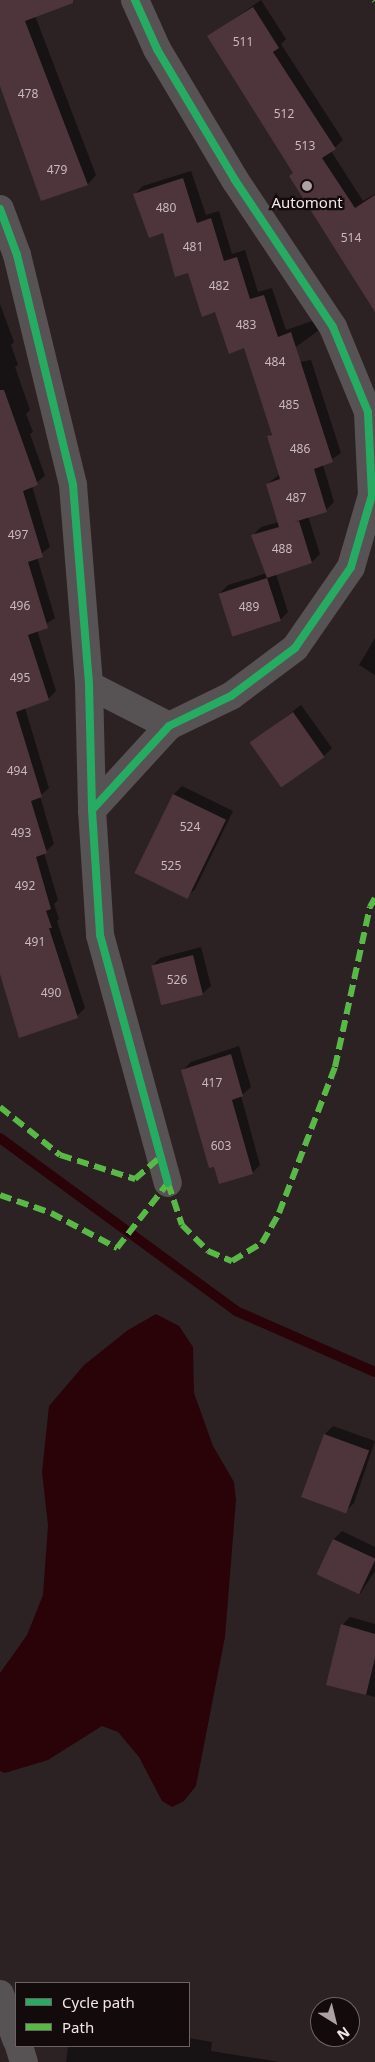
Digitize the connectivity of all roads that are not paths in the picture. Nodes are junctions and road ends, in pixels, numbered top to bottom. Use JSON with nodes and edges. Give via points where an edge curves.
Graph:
{"nodes":[{"id":1,"x":135,"y":0,"type":"edge"},
{"id":2,"x":0,"y":209,"type":"edge"},
{"id":3,"x":89,"y":685,"type":"junction"},
{"id":4,"x":170,"y":726,"type":"junction"},
{"id":5,"x":92,"y":810,"type":"junction"},
{"id":6,"x":168,"y":1183,"type":"dead end"},
{"id":7,"x":0,"y":1994,"type":"edge"},
{"id":8,"x":15,"y":2036,"type":"edge"},
{"id":9,"x":19,"y":2047,"type":"edge"},
{"id":10,"x":24,"y":2062,"type":"edge"}],
"edges":[{"from":1,"to":4,"type":"street","via":[[157,49],[235,180],[333,327],[368,412],[372,495],[351,567],[295,648],[231,696]]},
{"from":2,"to":3,"type":"street","via":[[17,255],[73,485]]},
{"from":3,"to":4,"type":"street"},
{"from":3,"to":5,"type":"street"},
{"from":4,"to":5,"type":"street"},
{"from":5,"to":6,"type":"street","via":[[100,936]]},
{"from":7,"to":8,"type":"street"},
{"from":9,"to":10,"type":"street"}]}
